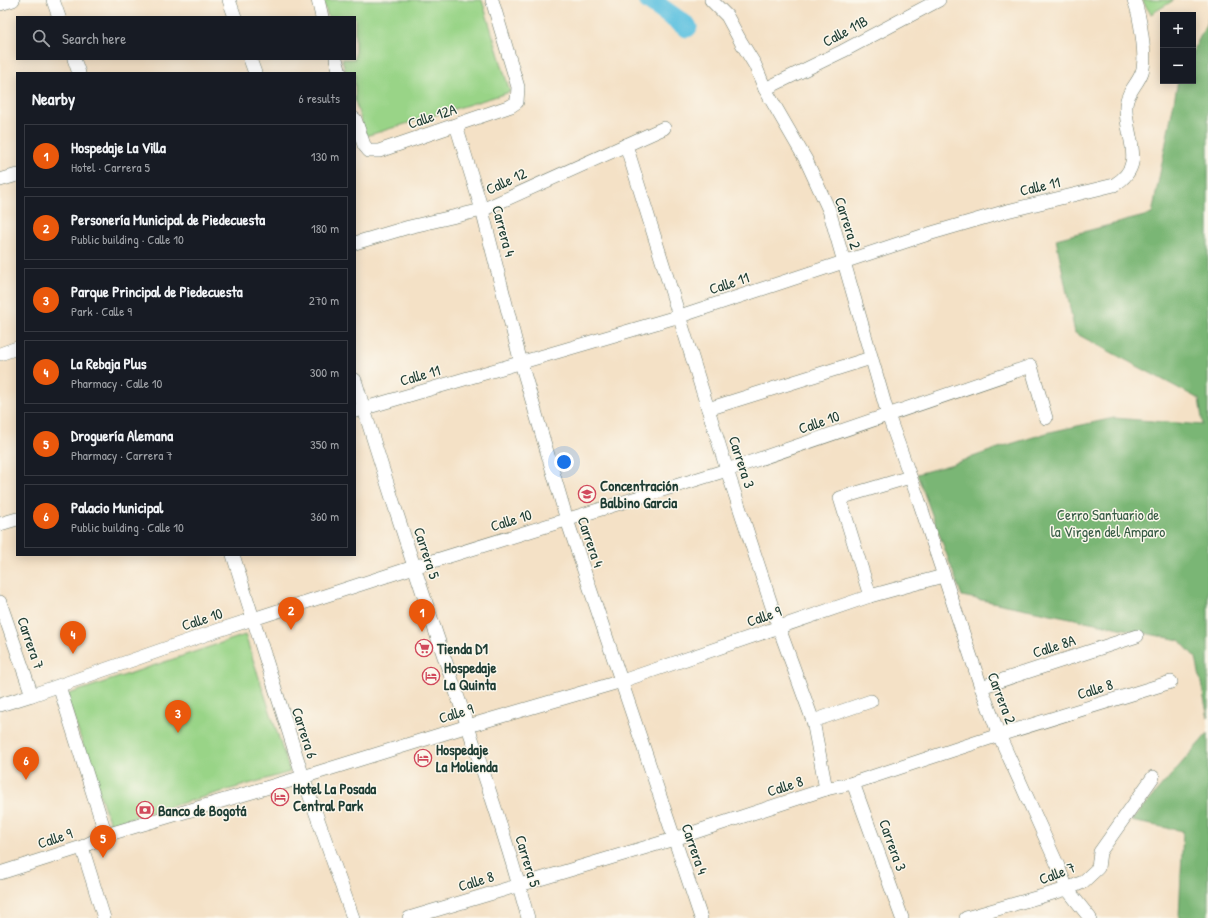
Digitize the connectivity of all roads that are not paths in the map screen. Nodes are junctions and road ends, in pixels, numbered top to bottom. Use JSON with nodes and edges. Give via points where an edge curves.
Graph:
{"nodes":[{"id":1,"x":13,"y":0,"type":"edge"},
{"id":2,"x":53,"y":0,"type":"edge"},
{"id":3,"x":230,"y":0,"type":"edge"},
{"id":4,"x":318,"y":0,"type":"edge"},
{"id":5,"x":492,"y":0,"type":"edge"},
{"id":6,"x":711,"y":0,"type":"edge"},
{"id":7,"x":939,"y":0,"type":"edge"},
{"id":8,"x":1134,"y":0,"type":"edge"},
{"id":9,"x":0,"y":4,"type":"edge"},
{"id":10,"x":59,"y":16,"type":"edge"},
{"id":11,"x":235,"y":16,"type":"edge"},
{"id":12,"x":322,"y":16,"type":"edge"},
{"id":13,"x":74,"y":60,"type":"edge"},
{"id":14,"x":250,"y":60,"type":"edge"},
{"id":15,"x":336,"y":60,"type":"edge"},
{"id":16,"x":79,"y":72,"type":"edge"},
{"id":17,"x":255,"y":72,"type":"edge"},
{"id":18,"x":340,"y":72,"type":"edge"},
{"id":19,"x":765,"y":89,"type":"junction"},
{"id":20,"x":356,"y":122,"type":"edge"},
{"id":21,"x":456,"y":125,"type":"junction"},
{"id":22,"x":664,"y":128,"type":"dead end"},
{"id":23,"x":626,"y":145,"type":"junction"},
{"id":24,"x":16,"y":175,"type":"edge"},
{"id":25,"x":0,"y":180,"type":"edge"},
{"id":26,"x":482,"y":210,"type":"junction"},
{"id":27,"x":356,"y":243,"type":"edge"},
{"id":28,"x":843,"y":261,"type":"junction"},
{"id":29,"x":680,"y":316,"type":"junction"},
{"id":30,"x":16,"y":348,"type":"edge"},
{"id":31,"x":0,"y":354,"type":"edge"},
{"id":32,"x":871,"y":358,"type":"junction"},
{"id":33,"x":521,"y":362,"type":"junction"},
{"id":34,"x":356,"y":387,"type":"edge"},
{"id":35,"x":359,"y":409,"type":"edge"},
{"id":36,"x":708,"y":409,"type":"junction"},
{"id":37,"x":888,"y":415,"type":"junction"},
{"id":38,"x":1046,"y":418,"type":"dead end"},
{"id":39,"x":727,"y":470,"type":"junction"},
{"id":40,"x":910,"y":477,"type":"junction"},
{"id":41,"x":16,"y":518,"type":"edge"},
{"id":42,"x":567,"y":520,"type":"junction"},
{"id":43,"x":0,"y":524,"type":"edge"},
{"id":44,"x":233,"y":556,"type":"edge"},
{"id":45,"x":414,"y":567,"type":"junction"},
{"id":46,"x":944,"y":576,"type":"junction"},
{"id":47,"x":870,"y":596,"type":"junction"},
{"id":48,"x":0,"y":602,"type":"edge"},
{"id":49,"x":253,"y":620,"type":"junction"},
{"id":50,"x":779,"y":628,"type":"junction"},
{"id":51,"x":1137,"y":636,"type":"dead end"},
{"id":52,"x":622,"y":681,"type":"junction"},
{"id":53,"x":1171,"y":682,"type":"dead end"},
{"id":54,"x":59,"y":686,"type":"junction"},
{"id":55,"x":981,"y":687,"type":"junction"},
{"id":56,"x":32,"y":695,"type":"junction"},
{"id":57,"x":871,"y":701,"type":"dead end"},
{"id":58,"x":0,"y":705,"type":"edge"},
{"id":59,"x":813,"y":721,"type":"junction"},
{"id":60,"x":468,"y":726,"type":"junction"},
{"id":61,"x":999,"y":735,"type":"junction"},
{"id":62,"x":303,"y":777,"type":"junction"},
{"id":63,"x":1153,"y":777,"type":"dead end"},
{"id":64,"x":853,"y":783,"type":"junction"},
{"id":65,"x":826,"y":789,"type":"junction"},
{"id":66,"x":106,"y":835,"type":"junction"},
{"id":67,"x":674,"y":839,"type":"junction"},
{"id":68,"x":82,"y":847,"type":"junction"},
{"id":69,"x":0,"y":873,"type":"edge"},
{"id":70,"x":519,"y":884,"type":"junction"},
{"id":71,"x":1067,"y":889,"type":"junction"},
{"id":72,"x":104,"y":918,"type":"edge"},
{"id":73,"x":353,"y":918,"type":"edge"},
{"id":74,"x":409,"y":918,"type":"edge"},
{"id":75,"x":528,"y":918,"type":"edge"},
{"id":76,"x":701,"y":918,"type":"edge"},
{"id":77,"x":902,"y":918,"type":"edge"},
{"id":78,"x":966,"y":918,"type":"edge"},
{"id":79,"x":1090,"y":918,"type":"edge"}],
"edges":[{"from":1,"to":9,"type":"street"},
{"from":2,"to":10,"type":"street"},
{"from":3,"to":11,"type":"street"},
{"from":4,"to":12,"type":"street"},
{"from":5,"to":21,"type":"street","name":"Calle 12A","via":[[518,88],[517,102]]},
{"from":6,"to":19,"type":"street","name":"Carrera 2","via":[[727,16],[755,65]]},
{"from":7,"to":19,"type":"street","name":"Calle 11B"},
{"from":8,"to":28,"type":"street","name":"Calle 11","via":[[1144,52],[1142,72],[1126,104],[1133,159],[1123,180],[1114,186],[999,213]]},
{"from":13,"to":16,"type":"street"},
{"from":14,"to":17,"type":"street"},
{"from":15,"to":18,"type":"street"},
{"from":19,"to":28,"type":"street","name":"Carrera 2","via":[[806,160],[829,210]]},
{"from":20,"to":21,"type":"street","name":"Calle 12A","via":[[364,146],[369,151]]},
{"from":21,"to":26,"type":"street","name":"Carrera 4"},
{"from":22,"to":23,"type":"street","name":"Calle 12"},
{"from":23,"to":26,"type":"street","name":"Calle 12"},
{"from":23,"to":29,"type":"street","name":"Carrera 3"},
{"from":24,"to":25,"type":"street"},
{"from":26,"to":27,"type":"street","name":"Calle 12"},
{"from":26,"to":33,"type":"street","name":"Carrera 4"},
{"from":28,"to":29,"type":"street","name":"Calle 11"},
{"from":28,"to":32,"type":"street","name":"Carrera 2"},
{"from":29,"to":33,"type":"street","name":"Calle 11"},
{"from":29,"to":36,"type":"street","name":"Carrera 3"},
{"from":30,"to":31,"type":"street"},
{"from":32,"to":36,"type":"street"},
{"from":32,"to":37,"type":"street","name":"Carrera 2"},
{"from":33,"to":35,"type":"street","name":"Calle 11"},
{"from":33,"to":42,"type":"street","name":"Carrera 4"},
{"from":34,"to":35,"type":"street","name":"Carrera 5"},
{"from":35,"to":45,"type":"street","name":"Carrera 5"},
{"from":36,"to":39,"type":"street","name":"Carrera 3"},
{"from":37,"to":38,"type":"street","name":"Calle 10","via":[[1031,366]]},
{"from":37,"to":39,"type":"street","name":"Calle 10"},
{"from":37,"to":40,"type":"street","name":"Carrera 2"},
{"from":39,"to":42,"type":"street","name":"Calle 10"},
{"from":39,"to":50,"type":"street","name":"Carrera 3"},
{"from":40,"to":46,"type":"street","name":"Carrera 2"},
{"from":40,"to":47,"type":"street","via":[[840,498]]},
{"from":41,"to":43,"type":"street"},
{"from":42,"to":45,"type":"street","name":"Calle 10"},
{"from":42,"to":52,"type":"street","name":"Carrera 4"},
{"from":44,"to":49,"type":"street","name":"Carrera 6"},
{"from":45,"to":49,"type":"street","name":"Calle 10"},
{"from":45,"to":60,"type":"street","name":"Carrera 5"},
{"from":46,"to":47,"type":"street","name":"Calle 9"},
{"from":46,"to":55,"type":"street","name":"Carrera 2"},
{"from":47,"to":50,"type":"street","name":"Calle 9"},
{"from":48,"to":56,"type":"street","name":"Carrera 7"},
{"from":49,"to":54,"type":"street","name":"Calle 10"},
{"from":49,"to":62,"type":"street","name":"Carrera 6"},
{"from":50,"to":52,"type":"street","name":"Calle 9"},
{"from":50,"to":59,"type":"street","name":"Carrera 3"},
{"from":51,"to":55,"type":"street","name":"Calle 8A"},
{"from":52,"to":60,"type":"street","name":"Calle 9"},
{"from":52,"to":67,"type":"street","name":"Carrera 4"},
{"from":53,"to":61,"type":"street","name":"Calle 8"},
{"from":54,"to":56,"type":"street","name":"Calle 10"},
{"from":54,"to":66,"type":"street"},
{"from":55,"to":61,"type":"street","name":"Carrera 2"},
{"from":56,"to":58,"type":"street","name":"Calle 10"},
{"from":57,"to":59,"type":"street"},
{"from":59,"to":65,"type":"street","name":"Carrera 3"},
{"from":60,"to":62,"type":"street","name":"Calle 9"},
{"from":60,"to":70,"type":"street","name":"Carrera 5"},
{"from":61,"to":64,"type":"street","name":"Calle 8"},
{"from":61,"to":71,"type":"street","name":"Carrera 2"},
{"from":62,"to":66,"type":"street","name":"Calle 9"},
{"from":62,"to":73,"type":"street","name":"Carrera 6"},
{"from":63,"to":71,"type":"street","name":"Calle 7","via":[[1100,852],[1098,868],[1083,882]]},
{"from":64,"to":65,"type":"street","name":"Calle 8"},
{"from":64,"to":77,"type":"street","name":"Carrera 3"},
{"from":65,"to":67,"type":"street","name":"Calle 8"},
{"from":66,"to":68,"type":"street","name":"Calle 9"},
{"from":67,"to":70,"type":"street","name":"Calle 8"},
{"from":67,"to":76,"type":"street","name":"Carrera 4"},
{"from":68,"to":69,"type":"street","name":"Calle 9"},
{"from":68,"to":72,"type":"street"},
{"from":70,"to":74,"type":"street","name":"Calle 8"},
{"from":70,"to":75,"type":"street","name":"Carrera 5"},
{"from":71,"to":78,"type":"street","name":"Calle 7"},
{"from":71,"to":79,"type":"street","name":"Carrera 2"}]}
